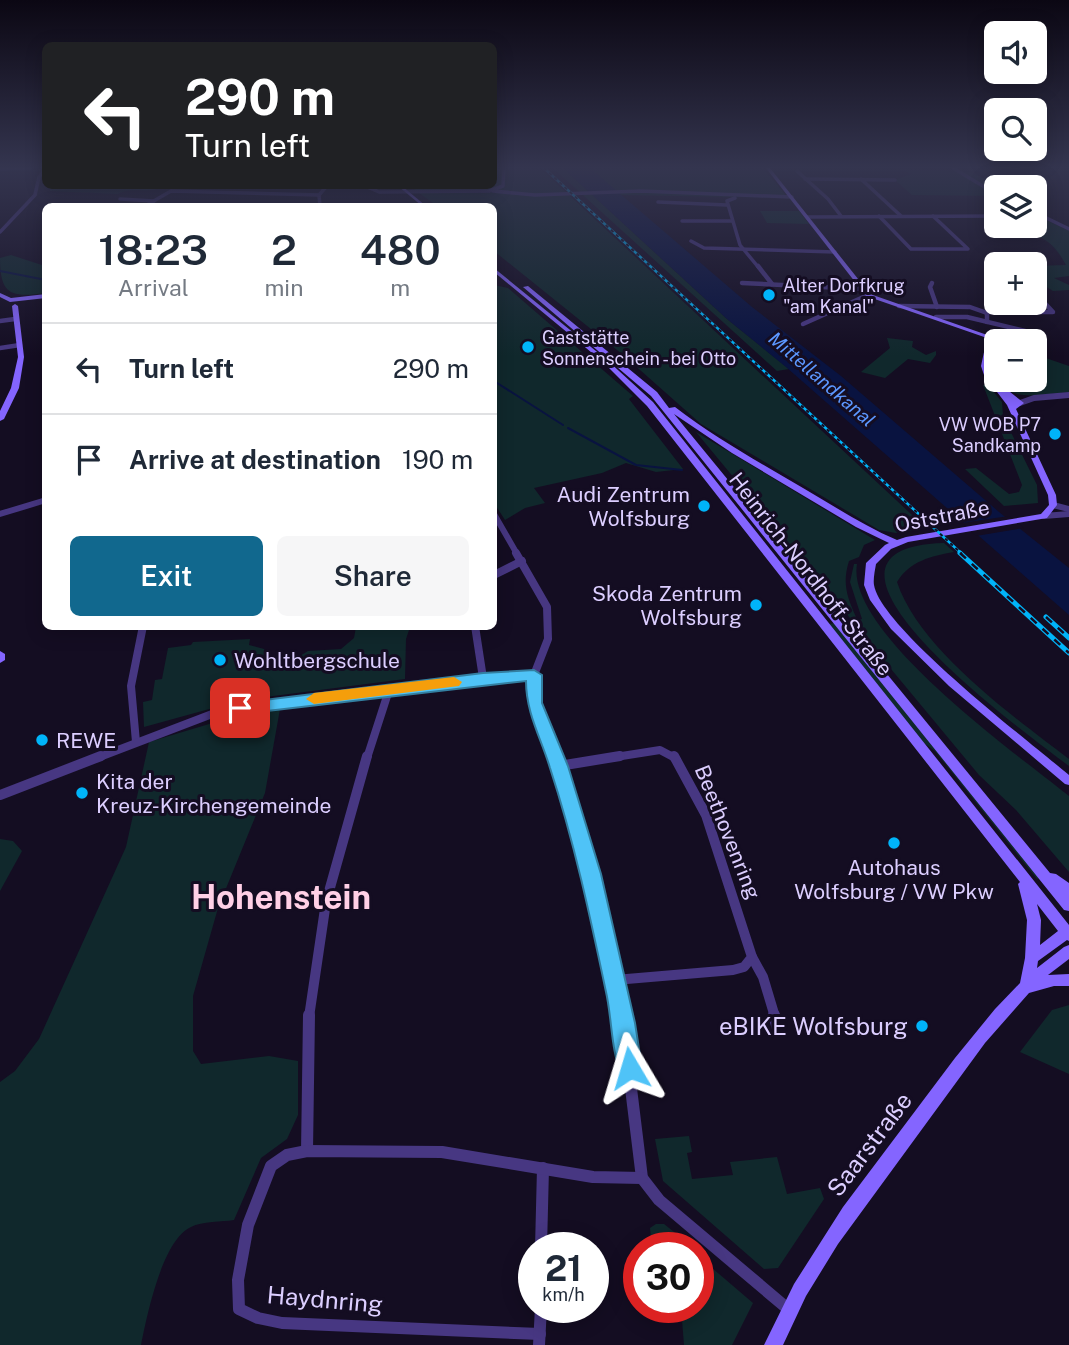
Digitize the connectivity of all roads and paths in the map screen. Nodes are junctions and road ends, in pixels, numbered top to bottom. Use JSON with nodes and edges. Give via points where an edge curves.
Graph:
{"nodes":[{"id":1,"x":736,"y":231,"type":"edge"},
{"id":2,"x":818,"y":231,"type":"edge"},
{"id":3,"x":894,"y":231,"type":"edge"},
{"id":4,"x":948,"y":231,"type":"edge"},
{"id":5,"x":691,"y":241,"type":"dead end"},
{"id":6,"x":743,"y":250,"type":"junction"},
{"id":7,"x":835,"y":252,"type":"junction"},
{"id":8,"x":497,"y":265,"type":"edge"},
{"id":9,"x":497,"y":277,"type":"edge"},
{"id":10,"x":507,"y":277,"type":"junction"},
{"id":11,"x":497,"y":278,"type":"edge"},
{"id":12,"x":743,"y":282,"type":"dead end"},
{"id":13,"x":932,"y":283,"type":"dead end"},
{"id":14,"x":772,"y":284,"type":"junction"},
{"id":15,"x":512,"y":285,"type":"junction"},
{"id":16,"x":865,"y":292,"type":"junction"},
{"id":17,"x":0,"y":295,"type":"edge"},
{"id":18,"x":42,"y":297,"type":"edge"},
{"id":19,"x":13,"y":303,"type":"junction"},
{"id":20,"x":899,"y":306,"type":"junction"},
{"id":21,"x":937,"y":307,"type":"junction"},
{"id":22,"x":984,"y":312,"type":"edge"},
{"id":23,"x":986,"y":315,"type":"edge"},
{"id":24,"x":936,"y":317,"type":"junction"},
{"id":25,"x":15,"y":318,"type":"junction"},
{"id":26,"x":0,"y":321,"type":"edge"},
{"id":27,"x":987,"y":321,"type":"junction"},
{"id":28,"x":803,"y":324,"type":"dead end"},
{"id":29,"x":1017,"y":329,"type":"edge"},
{"id":30,"x":984,"y":335,"type":"edge"},
{"id":31,"x":20,"y":345,"type":"junction"},
{"id":32,"x":0,"y":348,"type":"edge"},
{"id":33,"x":1000,"y":392,"type":"edge"},
{"id":34,"x":1003,"y":392,"type":"edge"},
{"id":35,"x":654,"y":394,"type":"junction"},
{"id":36,"x":1069,"y":396,"type":"edge"},
{"id":37,"x":1020,"y":403,"type":"junction"},
{"id":38,"x":1012,"y":408,"type":"junction"},
{"id":39,"x":0,"y":419,"type":"edge"},
{"id":40,"x":665,"y":422,"type":"junction"},
{"id":41,"x":681,"y":426,"type":"junction"},
{"id":42,"x":697,"y":429,"type":"junction"},
{"id":43,"x":42,"y":501,"type":"edge"},
{"id":44,"x":1053,"y":505,"type":"junction"},
{"id":45,"x":1069,"y":509,"type":"edge"},
{"id":46,"x":0,"y":514,"type":"edge"},
{"id":47,"x":1069,"y":514,"type":"edge"},
{"id":48,"x":1044,"y":516,"type":"junction"},
{"id":49,"x":497,"y":519,"type":"edge"},
{"id":50,"x":503,"y":528,"type":"junction"},
{"id":51,"x":497,"y":530,"type":"edge"},
{"id":52,"x":896,"y":542,"type":"junction"},
{"id":53,"x":522,"y":561,"type":"junction"},
{"id":54,"x":497,"y":574,"type":"edge"},
{"id":55,"x":142,"y":630,"type":"edge"},
{"id":56,"x":476,"y":630,"type":"edge"},
{"id":57,"x":0,"y":654,"type":"edge"},
{"id":58,"x":0,"y":660,"type":"edge"},
{"id":59,"x":534,"y":675,"type":"junction"},
{"id":60,"x":483,"y":678,"type":"junction"},
{"id":61,"x":389,"y":690,"type":"junction"},
{"id":62,"x":136,"y":742,"type":"junction"},
{"id":63,"x":559,"y":766,"type":"junction"},
{"id":64,"x":1069,"y":781,"type":"edge"},
{"id":65,"x":0,"y":795,"type":"edge"},
{"id":66,"x":1037,"y":868,"type":"junction"},
{"id":67,"x":1023,"y":878,"type":"junction"},
{"id":68,"x":1069,"y":890,"type":"edge"},
{"id":69,"x":1069,"y":906,"type":"edge"},
{"id":70,"x":1068,"y":933,"type":"edge"},
{"id":71,"x":1069,"y":951,"type":"edge"},
{"id":72,"x":752,"y":957,"type":"junction"},
{"id":73,"x":1032,"y":958,"type":"junction"},
{"id":74,"x":615,"y":980,"type":"junction"},
{"id":75,"x":1069,"y":980,"type":"edge"},
{"id":76,"x":1027,"y":988,"type":"junction"},
{"id":77,"x":779,"y":1032,"type":"dead end"},
{"id":78,"x":307,"y":1151,"type":"junction"},
{"id":79,"x":543,"y":1168,"type":"junction"},
{"id":80,"x":642,"y":1178,"type":"junction"},
{"id":81,"x":541,"y":1232,"type":"edge"},
{"id":82,"x":788,"y":1309,"type":"junction"},
{"id":83,"x":540,"y":1340,"type":"edge"},
{"id":84,"x":773,"y":1345,"type":"edge"}],
"edges":[{"from":1,"to":6,"type":"street"},
{"from":2,"to":7,"type":"street"},
{"from":3,"to":4,"type":"street","via":[[911,249],[968,249]]},
{"from":5,"to":6,"type":"street","via":[[704,248]]},
{"from":6,"to":7,"type":"street"},
{"from":6,"to":14,"type":"street"},
{"from":7,"to":16,"type":"street"},
{"from":8,"to":10,"type":"street","name":"Heinrich-Nordhoff-Straße"},
{"from":9,"to":10,"type":"street"},
{"from":10,"to":15,"type":"street","name":"Heinrich-Nordhoff-Straße"},
{"from":10,"to":35,"type":"street","name":"Heinrich-Nordhoff-Straße","via":[[543,301]]},
{"from":11,"to":15,"type":"street"},
{"from":12,"to":14,"type":"street"},
{"from":13,"to":21,"type":"street"},
{"from":14,"to":16,"type":"street"},
{"from":15,"to":40,"type":"street","name":"Heinrich-Nordhoff-Straße","via":[[617,371]]},
{"from":16,"to":20,"type":"street"},
{"from":16,"to":28,"type":"street"},
{"from":17,"to":19,"type":"street"},
{"from":18,"to":19,"type":"street"},
{"from":19,"to":25,"type":"street"},
{"from":20,"to":21,"type":"street"},
{"from":20,"to":24,"type":"street"},
{"from":21,"to":22,"type":"street"},
{"from":23,"to":27,"type":"street"},
{"from":24,"to":27,"type":"street"},
{"from":24,"to":30,"type":"street"},
{"from":25,"to":26,"type":"street"},
{"from":25,"to":31,"type":"street"},
{"from":27,"to":29,"type":"street"},
{"from":31,"to":32,"type":"street"},
{"from":31,"to":39,"type":"street","via":[[17,379]]},
{"from":33,"to":38,"type":"street"},
{"from":34,"to":37,"type":"street"},
{"from":35,"to":41,"type":"street","name":"Heinrich-Nordhoff-Straße"},
{"from":35,"to":42,"type":"street"},
{"from":36,"to":37,"type":"street"},
{"from":37,"to":38,"type":"street"},
{"from":38,"to":44,"type":"street"},
{"from":40,"to":41,"type":"street"},
{"from":40,"to":67,"type":"street","name":"Heinrich-Nordhoff-Straße"},
{"from":41,"to":42,"type":"street"},
{"from":41,"to":66,"type":"street","name":"Heinrich-Nordhoff-Straße"},
{"from":42,"to":52,"type":"street"},
{"from":43,"to":46,"type":"street"},
{"from":44,"to":45,"type":"street"},
{"from":44,"to":48,"type":"street"},
{"from":47,"to":48,"type":"street"},
{"from":48,"to":52,"type":"street","name":"Oststraße"},
{"from":49,"to":50,"type":"street"},
{"from":50,"to":51,"type":"street"},
{"from":50,"to":53,"type":"street"},
{"from":52,"to":64,"type":"street","name":"Oststraße","via":[[878,554],[868,574],[883,612],[953,684]]},
{"from":53,"to":54,"type":"street"},
{"from":53,"to":59,"type":"street","via":[[543,595],[550,622]]},
{"from":55,"to":62,"type":"street","via":[[131,686]]},
{"from":56,"to":60,"type":"street"},
{"from":57,"to":58,"type":"street"},
{"from":59,"to":60,"type":"street"},
{"from":59,"to":63,"type":"street","via":[[534,703]]},
{"from":60,"to":61,"type":"street"},
{"from":61,"to":62,"type":"street","via":[[220,711]]},
{"from":61,"to":78,"type":"street","via":[[330,888],[315,961],[307,1048]]},
{"from":62,"to":65,"type":"street"},
{"from":63,"to":72,"type":"street","name":"Beethovenring","via":[[660,750],[675,757],[715,844]]},
{"from":63,"to":74,"type":"street","via":[[591,874]]},
{"from":66,"to":68,"type":"street","name":"Heinrich-Nordhoff-Straße"},
{"from":66,"to":69,"type":"street","name":"Heinrich-Nordhoff-Straße"},
{"from":67,"to":70,"type":"street","name":"Heinrich-Nordhoff-Straße"},
{"from":67,"to":73,"type":"street","via":[[1034,920]]},
{"from":70,"to":73,"type":"street"},
{"from":71,"to":76,"type":"street","name":"Saarstraße"},
{"from":72,"to":74,"type":"street","via":[[733,971]]},
{"from":72,"to":77,"type":"street","name":"Beethovenring","via":[[763,977]]},
{"from":73,"to":76,"type":"street"},
{"from":74,"to":80,"type":"street","via":[[626,1034]]},
{"from":75,"to":76,"type":"street"},
{"from":76,"to":82,"type":"street","name":"Saarstraße","via":[[976,1045],[843,1220]]},
{"from":78,"to":79,"type":"street","name":"Haydnring","via":[[442,1152]]},
{"from":78,"to":83,"type":"street","name":"Haydnring","via":[[287,1155],[271,1166],[248,1225],[239,1309],[282,1323]]},
{"from":79,"to":80,"type":"street","name":"Haydnring","via":[[615,1179]]},
{"from":79,"to":81,"type":"street"},
{"from":80,"to":82,"type":"street","via":[[660,1200]]},
{"from":82,"to":84,"type":"street","name":"Saarstraße"}]}
